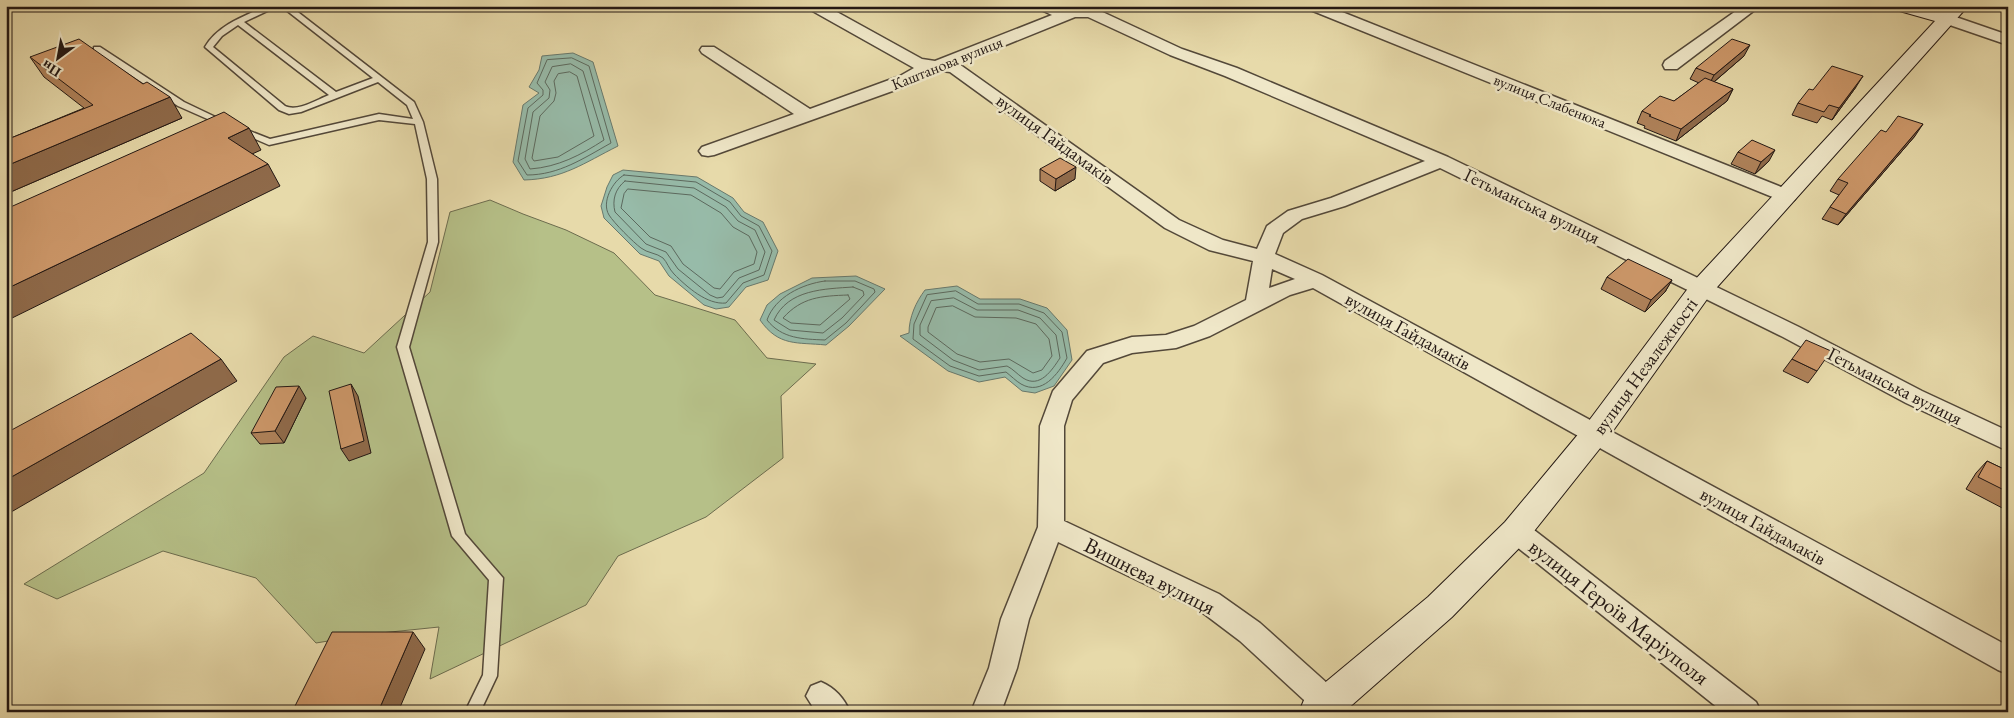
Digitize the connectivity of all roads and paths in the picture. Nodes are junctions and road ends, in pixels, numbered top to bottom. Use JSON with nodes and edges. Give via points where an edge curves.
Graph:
{"nodes":[{"id":1,"x":274,"y":6,"type":"edge"},
{"id":2,"x":285,"y":6,"type":"edge"},
{"id":3,"x":814,"y":6,"type":"edge"},
{"id":4,"x":1044,"y":6,"type":"edge"},
{"id":5,"x":1313,"y":6,"type":"edge"},
{"id":6,"x":1753,"y":6,"type":"edge"},
{"id":7,"x":1903,"y":6,"type":"edge"},
{"id":8,"x":1080,"y":9,"type":"edge"},
{"id":9,"x":1953,"y":13,"type":"edge"},
{"id":10,"x":240,"y":22,"type":"junction"},
{"id":11,"x":2008,"y":40,"type":"edge"},
{"id":12,"x":97,"y":49,"type":"edge"},
{"id":13,"x":708,"y":50,"type":"dead end"},
{"id":14,"x":1671,"y":65,"type":"dead end"},
{"id":15,"x":935,"y":66,"type":"junction"},
{"id":16,"x":378,"y":79,"type":"junction"},
{"id":17,"x":335,"y":96,"type":"junction"},
{"id":18,"x":806,"y":114,"type":"junction"},
{"id":19,"x":419,"y":122,"type":"junction"},
{"id":20,"x":708,"y":150,"type":"dead end"},
{"id":21,"x":1440,"y":161,"type":"junction"},
{"id":22,"x":1787,"y":196,"type":"junction"},
{"id":23,"x":1264,"y":257,"type":"junction"},
{"id":24,"x":1314,"y":280,"type":"junction"},
{"id":25,"x":1701,"y":289,"type":"junction"},
{"id":26,"x":1256,"y":303,"type":"junction"},
{"id":27,"x":1595,"y":434,"type":"junction"},
{"id":28,"x":2008,"y":442,"type":"edge"},
{"id":29,"x":1052,"y":526,"type":"junction"},
{"id":30,"x":1516,"y":531,"type":"junction"},
{"id":31,"x":2008,"y":661,"type":"edge"},
{"id":32,"x":1326,"y":709,"type":"edge"},
{"id":33,"x":472,"y":712,"type":"edge"},
{"id":34,"x":986,"y":712,"type":"edge"},
{"id":35,"x":1746,"y":712,"type":"edge"}],
"edges":[{"from":1,"to":10,"type":"lane"},
{"from":2,"to":16,"type":"lane"},
{"from":3,"to":15,"type":"street","name":"вулиця Гайдамаків","via":[[916,63]]},
{"from":4,"to":8,"type":"street","name":"Гетьманська вулиця","via":[[1058,12]]},
{"from":5,"to":22,"type":"street","name":"вулиця Слабенюка"},
{"from":6,"to":14,"type":"street"},
{"from":7,"to":9,"type":"street"},
{"from":8,"to":15,"type":"street","name":"Каштанова вулиця"},
{"from":8,"to":21,"type":"street","name":"Гетьманська вулиця"},
{"from":9,"to":11,"type":"street"},
{"from":9,"to":22,"type":"street","name":"вулиця Незалежності"},
{"from":10,"to":17,"type":"lane"},
{"from":10,"to":17,"type":"lane","via":[[211,41],[209,47],[282,108],[298,110]]},
{"from":12,"to":19,"type":"lane","via":[[181,104],[269,142],[379,117]]},
{"from":13,"to":18,"type":"street"},
{"from":15,"to":18,"type":"street","name":"Каштанова вулиця","via":[[906,80]]},
{"from":15,"to":23,"type":"street","name":"вулиця Гайдамаків","via":[[947,66],[967,75],[1172,224],[1216,245]]},
{"from":16,"to":17,"type":"lane"},
{"from":16,"to":19,"type":"lane","via":[[411,104]]},
{"from":18,"to":20,"type":"street","name":"Каштанова вулиця"},
{"from":19,"to":33,"type":"lane","via":[[432,179],[433,242],[403,347],[459,536],[496,578],[490,676]]},
{"from":21,"to":23,"type":"street","via":[[1338,202],[1295,215],[1274,230]]},
{"from":21,"to":25,"type":"street","name":"Гетьманська вулиця"},
{"from":22,"to":25,"type":"street","name":"вулиця Незалежності"},
{"from":23,"to":24,"type":"street","name":"вулиця Гайдамаків"},
{"from":23,"to":26,"type":"street"},
{"from":24,"to":26,"type":"street"},
{"from":24,"to":27,"type":"street","name":"вулиця Гайдамаків"},
{"from":25,"to":27,"type":"street","name":"вулиця Незалежності"},
{"from":25,"to":28,"type":"street","name":"Гетьманська вулиця"},
{"from":26,"to":29,"type":"street","via":[[1202,331],[1168,343],[1132,345],[1095,357],[1061,397],[1052,426]]},
{"from":27,"to":30,"type":"street","name":"вулиця Незалежності"},
{"from":27,"to":31,"type":"street","name":"вулиця Гайдамаків"},
{"from":29,"to":32,"type":"street","name":"Вишнева вулиця","via":[[1209,602],[1250,632]]},
{"from":29,"to":34,"type":"street","via":[[1014,619],[1003,668]]},
{"from":30,"to":32,"type":"street","name":"вулиця Незалежності","via":[[1440,607]]},
{"from":30,"to":35,"type":"street","name":"вулиця Героїв Маріуполя"}]}
